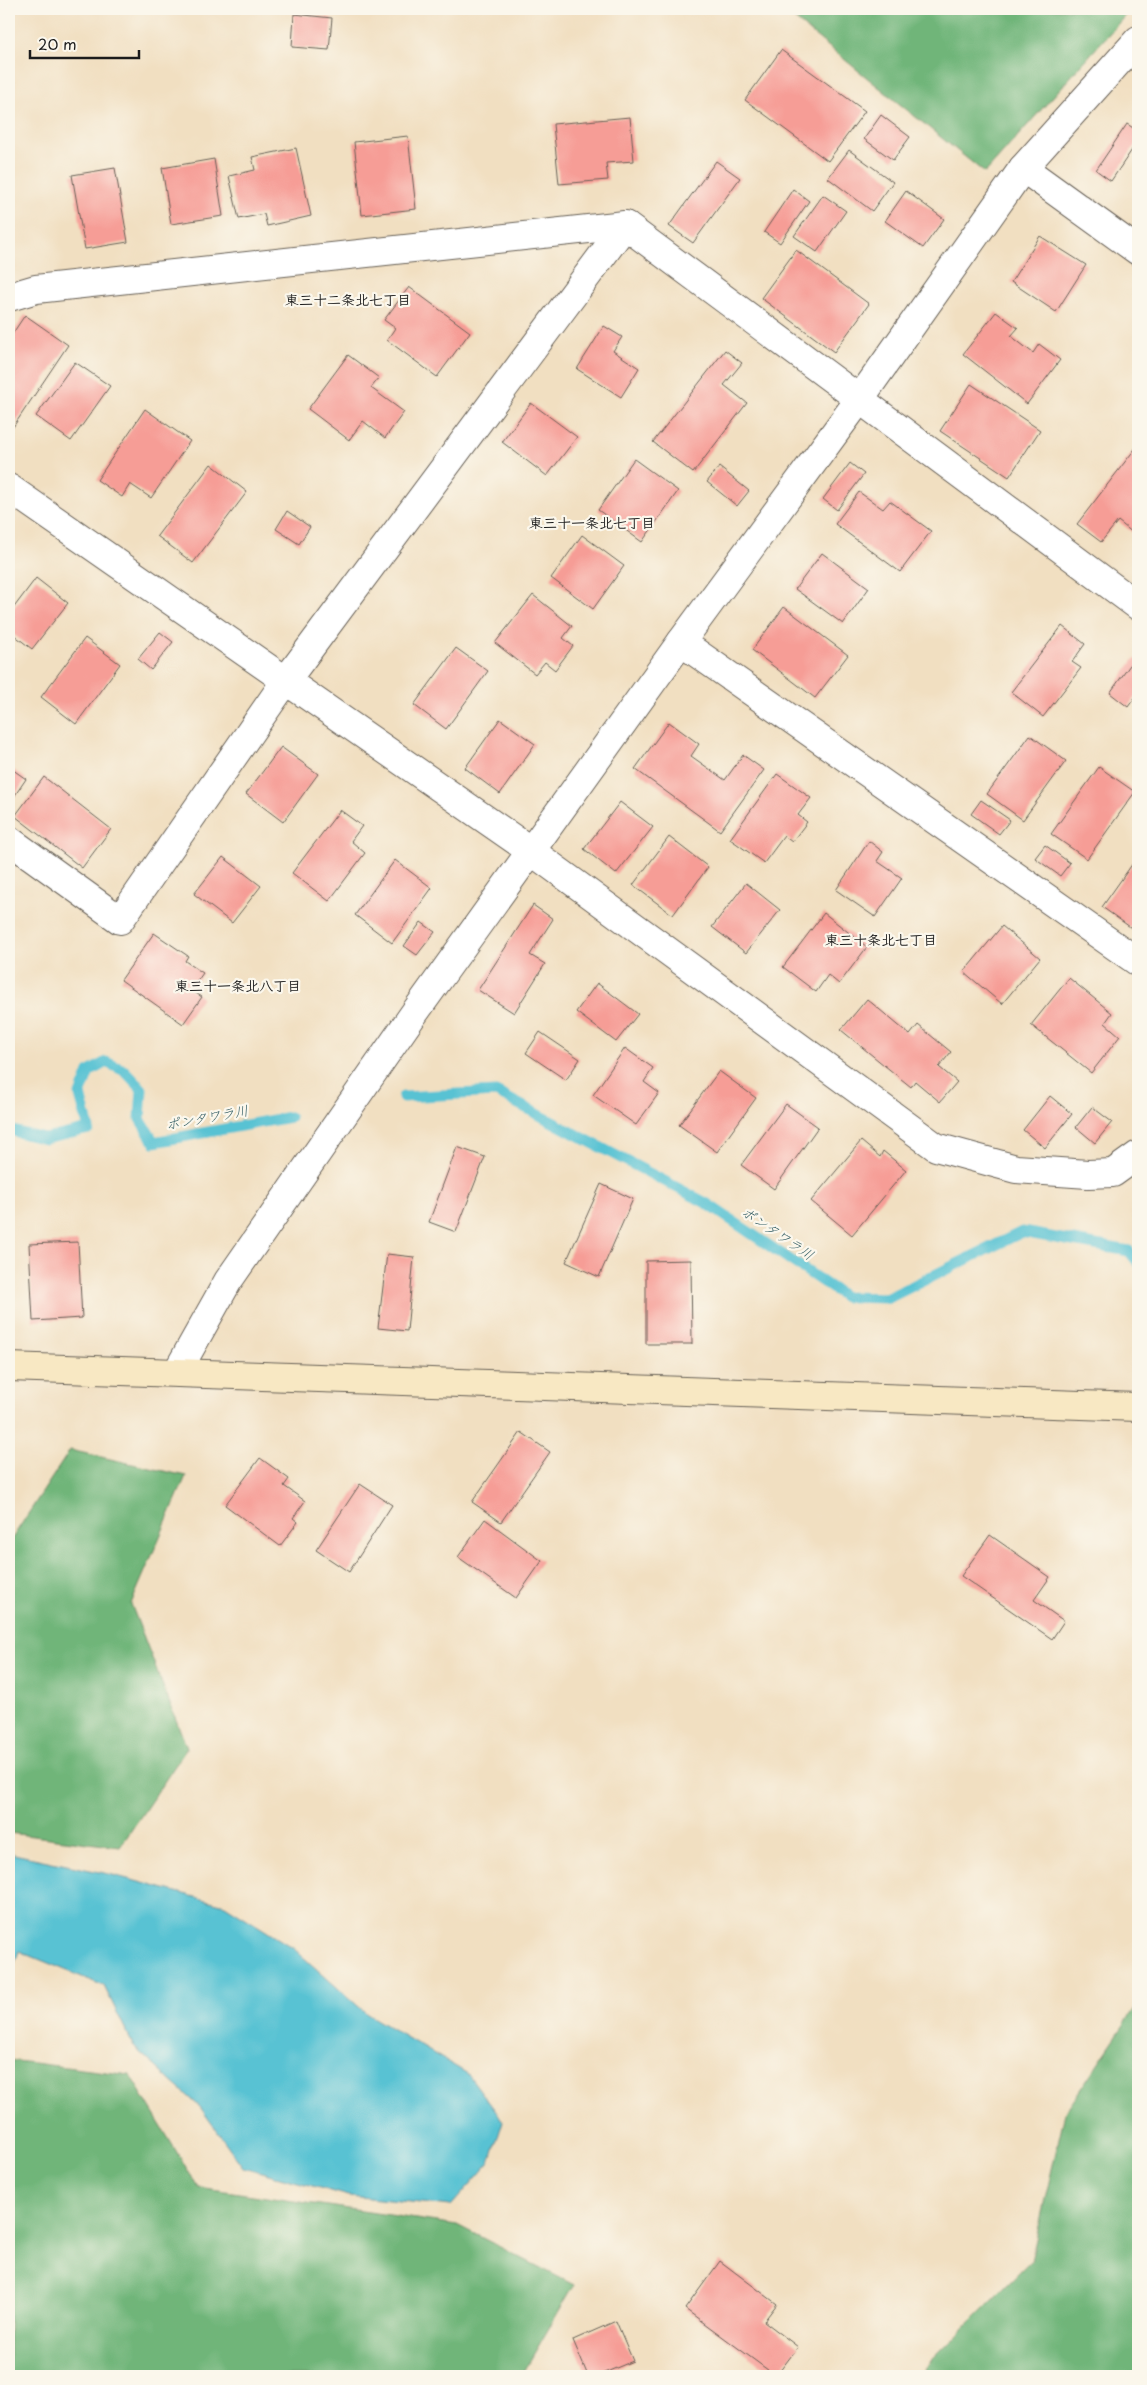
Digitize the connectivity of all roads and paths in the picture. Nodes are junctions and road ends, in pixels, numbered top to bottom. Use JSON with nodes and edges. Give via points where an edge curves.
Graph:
{"nodes":[{"id":1,"x":1138,"y":40,"type":"edge"},
{"id":2,"x":1023,"y":168,"type":"junction"},
{"id":3,"x":625,"y":225,"type":"junction"},
{"id":4,"x":1138,"y":251,"type":"edge"},
{"id":5,"x":9,"y":297,"type":"edge"},
{"id":6,"x":859,"y":400,"type":"junction"},
{"id":7,"x":9,"y":488,"type":"edge"},
{"id":8,"x":1138,"y":606,"type":"edge"},
{"id":9,"x":681,"y":642,"type":"junction"},
{"id":10,"x":287,"y":679,"type":"junction"},
{"id":11,"x":9,"y":840,"type":"edge"},
{"id":12,"x":532,"y":850,"type":"junction"},
{"id":13,"x":1138,"y":962,"type":"edge"},
{"id":14,"x":1138,"y":1155,"type":"edge"},
{"id":15,"x":9,"y":1367,"type":"edge"},
{"id":16,"x":177,"y":1372,"type":"junction"},
{"id":17,"x":1138,"y":1407,"type":"edge"}],
"edges":[{"from":1,"to":2,"type":"street"},
{"from":2,"to":4,"type":"street"},
{"from":2,"to":6,"type":"street"},
{"from":3,"to":5,"type":"street","via":[[36,289]]},
{"from":3,"to":6,"type":"street"},
{"from":3,"to":10,"type":"street"},
{"from":6,"to":8,"type":"street"},
{"from":6,"to":9,"type":"street"},
{"from":7,"to":10,"type":"street"},
{"from":9,"to":12,"type":"street"},
{"from":9,"to":13,"type":"street"},
{"from":10,"to":11,"type":"street","via":[[120,920]]},
{"from":10,"to":12,"type":"street"},
{"from":12,"to":14,"type":"street","via":[[936,1147],[1016,1169],[1088,1174],[1113,1174]]},
{"from":12,"to":16,"type":"street","via":[[228,1281]]},
{"from":15,"to":16,"type":"street"},
{"from":16,"to":17,"type":"street"}]}
